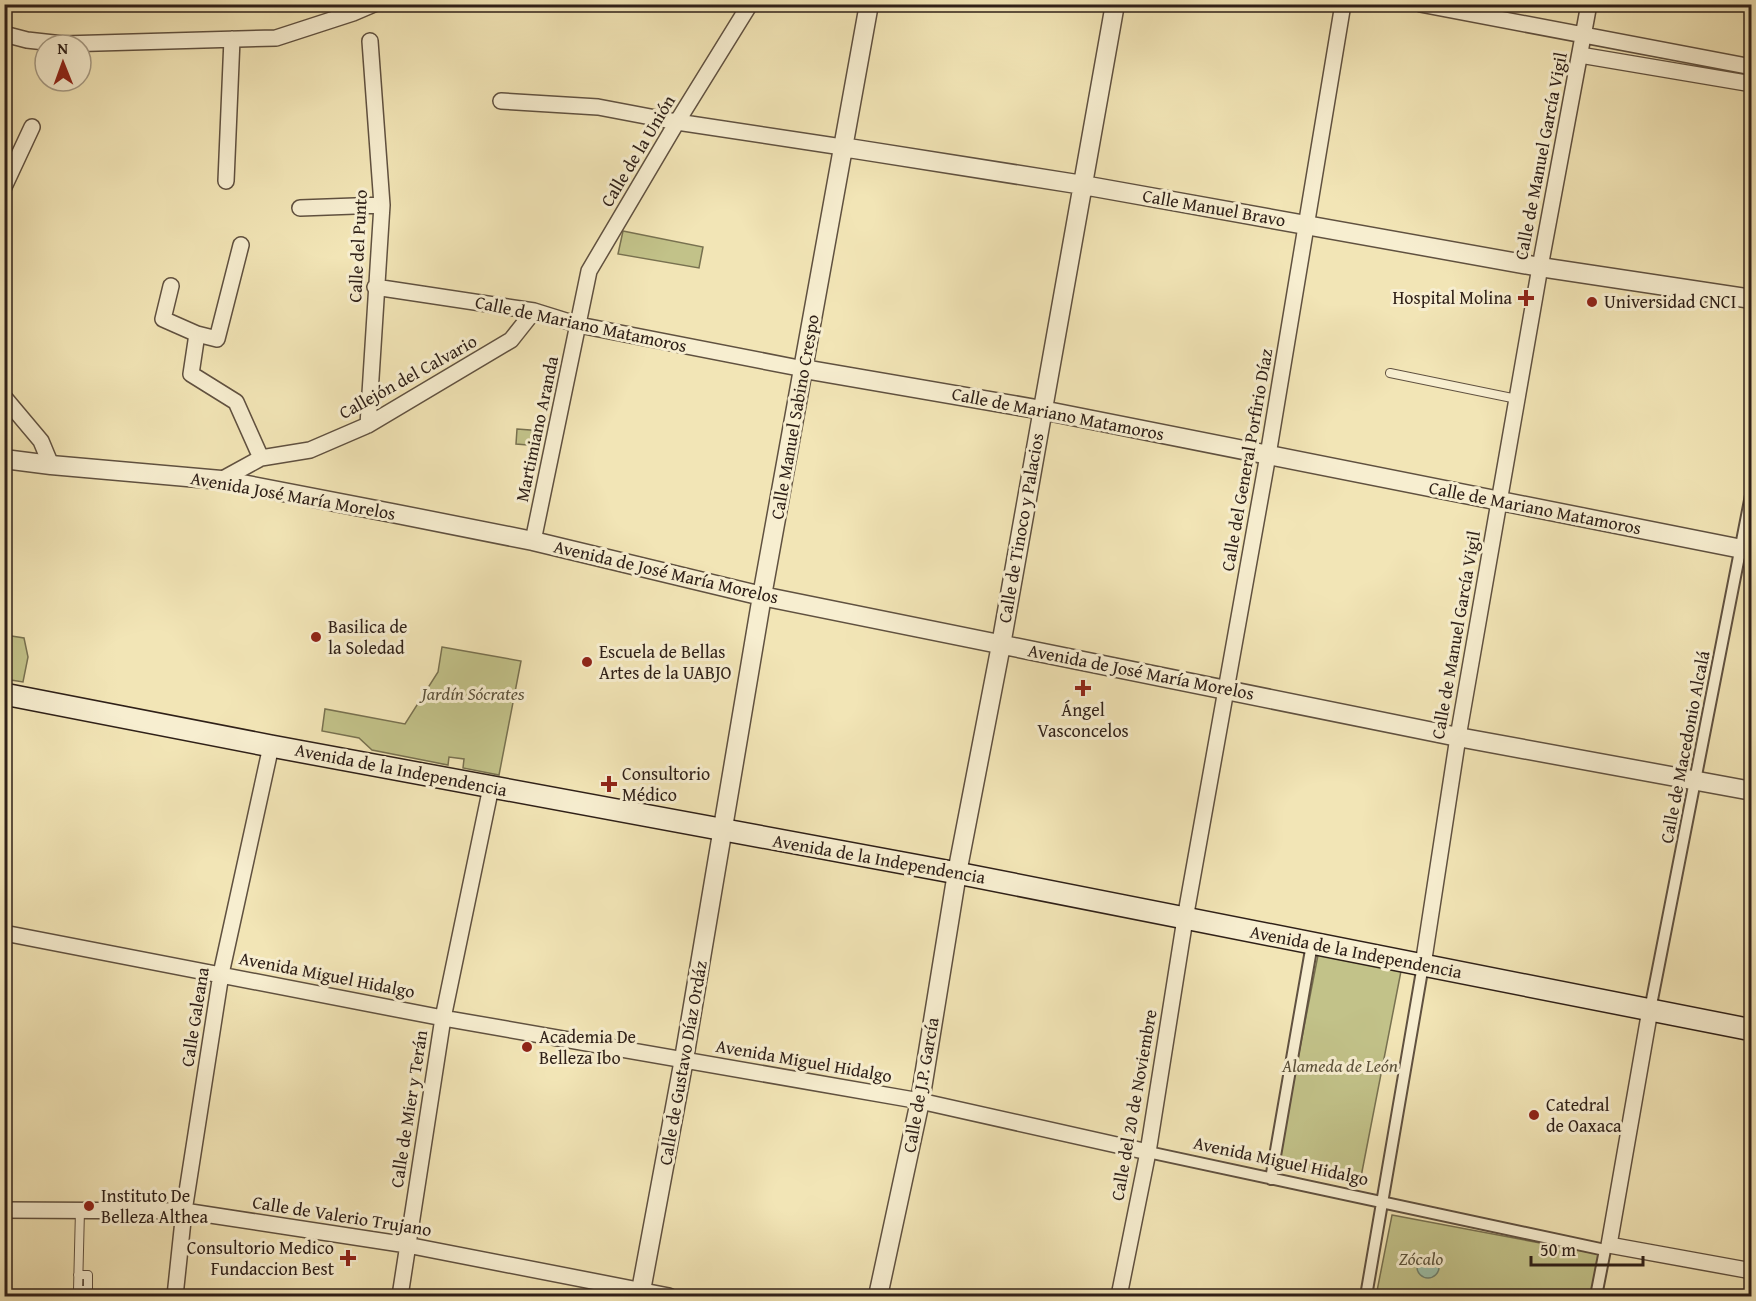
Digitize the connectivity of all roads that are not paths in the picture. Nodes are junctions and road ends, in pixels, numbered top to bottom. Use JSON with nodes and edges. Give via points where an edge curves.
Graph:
{"nodes":[{"id":1,"x":374,"y":4,"type":"edge"},
{"id":2,"x":750,"y":4,"type":"edge"},
{"id":3,"x":869,"y":4,"type":"edge"},
{"id":4,"x":1115,"y":4,"type":"edge"},
{"id":5,"x":1343,"y":4,"type":"edge"},
{"id":6,"x":1420,"y":4,"type":"edge"},
{"id":7,"x":1589,"y":4,"type":"edge"},
{"id":8,"x":4,"y":34,"type":"edge"},
{"id":9,"x":1584,"y":35,"type":"junction"},
{"id":10,"x":232,"y":39,"type":"junction"},
{"id":11,"x":370,"y":40,"type":"dead end"},
{"id":12,"x":1680,"y":53,"type":"junction"},
{"id":13,"x":1580,"y":55,"type":"junction"},
{"id":14,"x":1750,"y":66,"type":"edge"},
{"id":15,"x":1676,"y":72,"type":"junction"},
{"id":16,"x":1748,"y":84,"type":"edge"},
{"id":17,"x":501,"y":101,"type":"dead end"},
{"id":18,"x":677,"y":122,"type":"junction"},
{"id":19,"x":32,"y":127,"type":"dead end"},
{"id":20,"x":842,"y":147,"type":"junction"},
{"id":21,"x":226,"y":181,"type":"dead end"},
{"id":22,"x":1083,"y":185,"type":"junction"},
{"id":23,"x":4,"y":187,"type":"edge"},
{"id":24,"x":382,"y":205,"type":"junction"},
{"id":25,"x":300,"y":208,"type":"dead end"},
{"id":26,"x":1307,"y":225,"type":"junction"},
{"id":27,"x":241,"y":245,"type":"dead end"},
{"id":28,"x":1540,"y":267,"type":"junction"},
{"id":29,"x":171,"y":286,"type":"dead end"},
{"id":30,"x":375,"y":287,"type":"junction"},
{"id":31,"x":1752,"y":299,"type":"edge"},
{"id":32,"x":534,"y":310,"type":"junction"},
{"id":33,"x":579,"y":325,"type":"junction"},
{"id":34,"x":197,"y":334,"type":"junction"},
{"id":35,"x":804,"y":369,"type":"junction"},
{"id":36,"x":1390,"y":373,"type":"dead end"},
{"id":37,"x":4,"y":397,"type":"edge"},
{"id":38,"x":1517,"y":399,"type":"junction"},
{"id":39,"x":1042,"y":410,"type":"junction"},
{"id":40,"x":368,"y":426,"type":"junction"},
{"id":41,"x":1268,"y":455,"type":"junction"},
{"id":42,"x":261,"y":458,"type":"junction"},
{"id":43,"x":4,"y":459,"type":"edge"},
{"id":44,"x":51,"y":465,"type":"junction"},
{"id":45,"x":221,"y":480,"type":"junction"},
{"id":46,"x":1752,"y":490,"type":"edge"},
{"id":47,"x":1499,"y":500,"type":"junction"},
{"id":48,"x":533,"y":541,"type":"junction"},
{"id":49,"x":1746,"y":550,"type":"edge"},
{"id":50,"x":762,"y":596,"type":"junction"},
{"id":51,"x":1001,"y":645,"type":"junction"},
{"id":52,"x":1227,"y":689,"type":"junction"},
{"id":53,"x":4,"y":694,"type":"edge"},
{"id":54,"x":1458,"y":737,"type":"junction"},
{"id":55,"x":271,"y":746,"type":"junction"},
{"id":56,"x":1695,"y":781,"type":"junction"},
{"id":57,"x":491,"y":787,"type":"junction"},
{"id":58,"x":1752,"y":791,"type":"edge"},
{"id":59,"x":724,"y":830,"type":"junction"},
{"id":60,"x":957,"y":873,"type":"junction"},
{"id":61,"x":1185,"y":920,"type":"junction"},
{"id":62,"x":4,"y":933,"type":"edge"},
{"id":63,"x":1312,"y":944,"type":"junction"},
{"id":64,"x":1423,"y":965,"type":"junction"},
{"id":65,"x":221,"y":974,"type":"junction"},
{"id":66,"x":1650,"y":1010,"type":"junction"},
{"id":67,"x":443,"y":1017,"type":"junction"},
{"id":68,"x":1752,"y":1030,"type":"edge"},
{"id":69,"x":684,"y":1059,"type":"junction"},
{"id":70,"x":920,"y":1101,"type":"junction"},
{"id":71,"x":1148,"y":1152,"type":"junction"},
{"id":72,"x":1271,"y":1179,"type":"junction"},
{"id":73,"x":1382,"y":1203,"type":"junction"},
{"id":74,"x":4,"y":1210,"type":"edge"},
{"id":75,"x":80,"y":1210,"type":"junction"},
{"id":76,"x":184,"y":1211,"type":"junction"},
{"id":77,"x":407,"y":1245,"type":"junction"},
{"id":78,"x":1607,"y":1247,"type":"junction"},
{"id":79,"x":1752,"y":1271,"type":"edge"},
{"id":80,"x":78,"y":1275,"type":"dead end"},
{"id":81,"x":640,"y":1293,"type":"edge"},
{"id":82,"x":175,"y":1296,"type":"edge"},
{"id":83,"x":400,"y":1296,"type":"edge"},
{"id":84,"x":669,"y":1296,"type":"edge"},
{"id":85,"x":878,"y":1296,"type":"edge"},
{"id":86,"x":1119,"y":1296,"type":"edge"},
{"id":87,"x":1366,"y":1296,"type":"edge"},
{"id":88,"x":1596,"y":1296,"type":"edge"}],
"edges":[{"from":1,"to":10,"type":"street","via":[[276,38]]},
{"from":2,"to":18,"type":"street","name":"Calle de la Unión"},
{"from":3,"to":20,"type":"street","name":"Calle Manuel Sabino Crespo"},
{"from":4,"to":22,"type":"street","name":"Calle de Tinoco y Palacios"},
{"from":5,"to":26,"type":"street","name":"Calle del General Porfirio Díaz"},
{"from":6,"to":9,"type":"street"},
{"from":7,"to":9,"type":"street","name":"Calle de Manuel García Vigil"},
{"from":8,"to":10,"type":"street","via":[[63,44]]},
{"from":9,"to":12,"type":"street"},
{"from":9,"to":13,"type":"street","name":"Calle de Manuel García Vigil"},
{"from":10,"to":21,"type":"street"},
{"from":11,"to":24,"type":"street","name":"Calle del Punto"},
{"from":12,"to":14,"type":"street"},
{"from":12,"to":15,"type":"street"},
{"from":13,"to":15,"type":"street"},
{"from":13,"to":28,"type":"street","name":"Calle de Manuel García Vigil"},
{"from":14,"to":16,"type":"street"},
{"from":15,"to":16,"type":"street"},
{"from":17,"to":18,"type":"street","name":"Calle Manuel Bravo","via":[[598,107]]},
{"from":18,"to":20,"type":"street","name":"Calle Manuel Bravo"},
{"from":18,"to":33,"type":"street","name":"Calle de la Unión","via":[[589,271]]},
{"from":19,"to":23,"type":"street"},
{"from":20,"to":22,"type":"street","name":"Calle Manuel Bravo"},
{"from":20,"to":35,"type":"street","name":"Calle Manuel Sabino Crespo"},
{"from":22,"to":26,"type":"street","name":"Calle Manuel Bravo"},
{"from":22,"to":39,"type":"street","name":"Calle de Tinoco y Palacios"},
{"from":24,"to":25,"type":"street"},
{"from":24,"to":30,"type":"street","name":"Calle del Punto"},
{"from":26,"to":28,"type":"street","name":"Calle Manuel Bravo"},
{"from":26,"to":41,"type":"street","name":"Calle del General Porfirio Díaz"},
{"from":27,"to":34,"type":"street","via":[[218,339]]},
{"from":28,"to":31,"type":"street","name":"Calle Manuel Bravo"},
{"from":28,"to":38,"type":"street","name":"Calle de Manuel García Vigil"},
{"from":29,"to":34,"type":"street","via":[[163,320]]},
{"from":30,"to":32,"type":"street","name":"Calle de Mariano Matamoros"},
{"from":30,"to":40,"type":"street","name":"Calle del Punto"},
{"from":32,"to":33,"type":"street","name":"Calle de Mariano Matamoros"},
{"from":32,"to":40,"type":"street","name":"Callejón del Calvario","via":[[511,340]]},
{"from":33,"to":35,"type":"street","name":"Calle de Mariano Matamoros"},
{"from":33,"to":48,"type":"street","name":"Martimiano Aranda"},
{"from":34,"to":42,"type":"street","via":[[191,374],[236,402]]},
{"from":35,"to":39,"type":"street","name":"Calle de Mariano Matamoros"},
{"from":35,"to":50,"type":"street","name":"Calle Manuel Sabino Crespo"},
{"from":36,"to":38,"type":"lane"},
{"from":37,"to":44,"type":"street","via":[[41,441]]},
{"from":38,"to":47,"type":"street","name":"Calle de Manuel García Vigil"},
{"from":39,"to":41,"type":"street","name":"Calle de Mariano Matamoros"},
{"from":39,"to":51,"type":"street","name":"Calle de Tinoco y Palacios"},
{"from":40,"to":42,"type":"street","name":"Callejón del Calvario","via":[[310,450]]},
{"from":41,"to":47,"type":"street","name":"Calle de Mariano Matamoros"},
{"from":41,"to":52,"type":"street","name":"Calle del General Porfirio Díaz"},
{"from":42,"to":45,"type":"street","name":"Callejón del Calvario"},
{"from":43,"to":44,"type":"street","name":"Avenida José María Morelos"},
{"from":44,"to":45,"type":"street","name":"Avenida José María Morelos"},
{"from":45,"to":48,"type":"street","name":"Avenida José María Morelos"},
{"from":46,"to":49,"type":"street","name":"Calle de Macedonio Alcalá"},
{"from":47,"to":49,"type":"street","name":"Calle de Mariano Matamoros"},
{"from":47,"to":54,"type":"street","name":"Calle de Manuel García Vigil"},
{"from":48,"to":50,"type":"street","name":"Avenida de José María Morelos"},
{"from":49,"to":56,"type":"street","name":"Calle de Macedonio Alcalá"},
{"from":50,"to":51,"type":"street","name":"Avenida de José María Morelos"},
{"from":50,"to":59,"type":"street","name":"Calle Manuel Sabino Crespo"},
{"from":51,"to":52,"type":"street","name":"Avenida de José María Morelos"},
{"from":51,"to":60,"type":"street","name":"Calle de Tinoco y Palacios"},
{"from":52,"to":54,"type":"street","name":"Avenida de José María Morelos"},
{"from":52,"to":61,"type":"street","name":"Calle del General Porfirio Díaz"},
{"from":53,"to":55,"type":"main road","name":"Avenida de la Independencia"},
{"from":54,"to":56,"type":"street","name":"Avenida de José María Morelos"},
{"from":54,"to":64,"type":"street","name":"Calle de Manuel García Vigil"},
{"from":55,"to":57,"type":"main road","name":"Avenida de la Independencia"},
{"from":55,"to":65,"type":"street","name":"Calle Galeana"},
{"from":56,"to":58,"type":"street","name":"Avenida de José María Morelos"},
{"from":56,"to":66,"type":"street","name":"Calle de Macedonio Alcalá"},
{"from":57,"to":59,"type":"main road","name":"Avenida de la Independencia"},
{"from":57,"to":67,"type":"street","name":"Calle de Mier y Terán"},
{"from":59,"to":60,"type":"main road","name":"Avenida de la Independencia"},
{"from":59,"to":69,"type":"street","name":"Calle de Gustavo Díaz Ordáz"},
{"from":60,"to":61,"type":"main road","name":"Avenida de la Independencia"},
{"from":60,"to":70,"type":"street","name":"Calle de J.P. García"},
{"from":61,"to":63,"type":"main road","name":"Avenida de la Independencia"},
{"from":61,"to":71,"type":"street","name":"Calle del 20 de Noviembre"},
{"from":62,"to":65,"type":"street","name":"Avenida Miguel Hidalgo"},
{"from":63,"to":64,"type":"main road","name":"Avenida de la Independencia"},
{"from":63,"to":72,"type":"street"},
{"from":64,"to":66,"type":"main road","name":"Avenida de la Independencia"},
{"from":64,"to":73,"type":"street","name":"Calle de Manuel García Vigil"},
{"from":65,"to":67,"type":"street","name":"Avenida Miguel Hidalgo"},
{"from":65,"to":76,"type":"street","name":"Calle Galeana"},
{"from":66,"to":68,"type":"main road","name":"Avenida de la Independencia"},
{"from":66,"to":78,"type":"street"},
{"from":67,"to":69,"type":"street","name":"Avenida Miguel Hidalgo"},
{"from":67,"to":77,"type":"street","name":"Calle de Mier y Terán"},
{"from":69,"to":70,"type":"street","name":"Avenida Miguel Hidalgo"},
{"from":69,"to":81,"type":"street","name":"Calle de Gustavo Díaz Ordáz"},
{"from":70,"to":71,"type":"street","name":"Avenida Miguel Hidalgo"},
{"from":70,"to":85,"type":"street","name":"Calle de J.P. García"},
{"from":71,"to":72,"type":"street","name":"Avenida Miguel Hidalgo"},
{"from":71,"to":86,"type":"street","name":"Calle del 20 de Noviembre"},
{"from":72,"to":73,"type":"street","name":"Avenida Miguel Hidalgo"},
{"from":73,"to":78,"type":"street","name":"Avenida Miguel Hidalgo"},
{"from":73,"to":87,"type":"street","name":"Calle de Manuel García Vigil"},
{"from":74,"to":75,"type":"street","name":"Calle de Valerio Trujano"},
{"from":75,"to":76,"type":"street","name":"Calle de Valerio Trujano"},
{"from":75,"to":80,"type":"lane"},
{"from":76,"to":77,"type":"street","name":"Calle de Valerio Trujano"},
{"from":76,"to":82,"type":"street","name":"Calle Galeana"},
{"from":77,"to":81,"type":"street","name":"Calle de Valerio Trujano"},
{"from":77,"to":83,"type":"street","name":"Calle de Mier y Terán"},
{"from":78,"to":79,"type":"street"},
{"from":78,"to":88,"type":"street"},
{"from":81,"to":84,"type":"street","name":"Calle de Valerio Trujano"}]}
